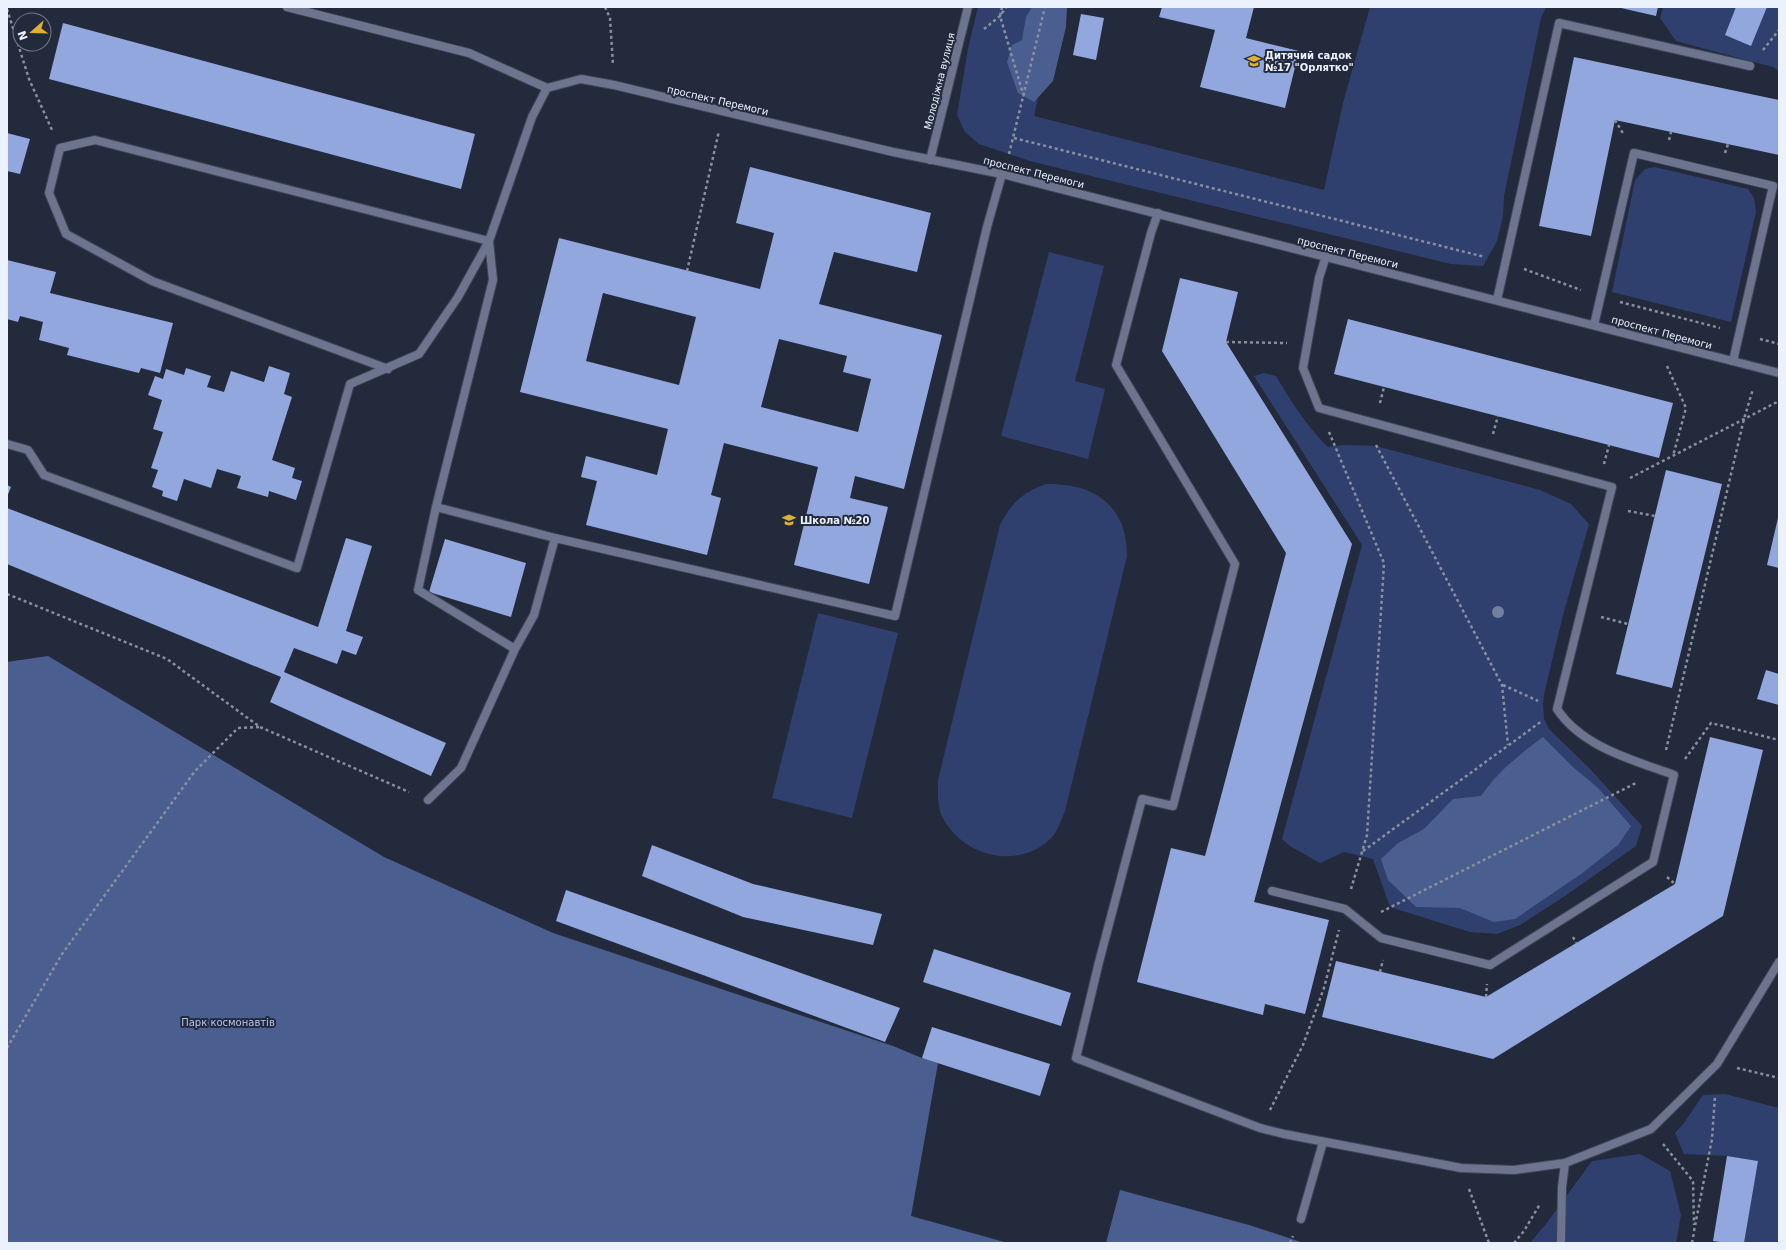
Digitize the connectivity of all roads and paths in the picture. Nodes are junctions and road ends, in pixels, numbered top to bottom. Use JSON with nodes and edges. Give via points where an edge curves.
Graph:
{"nodes":[{"id":1,"x":287,"y":7,"type":"edge"},
{"id":2,"x":605,"y":7,"type":"edge"},
{"id":3,"x":968,"y":7,"type":"edge"},
{"id":4,"x":1002,"y":7,"type":"edge"},
{"id":5,"x":1045,"y":7,"type":"edge"},
{"id":6,"x":7,"y":8,"type":"edge"},
{"id":7,"x":1779,"y":30,"type":"edge"},
{"id":8,"x":1750,"y":66,"type":"joint"},
{"id":9,"x":614,"y":85,"type":"junction"},
{"id":10,"x":546,"y":88,"type":"junction"},
{"id":11,"x":1024,"y":97,"type":"junction"},
{"id":12,"x":720,"y":128,"type":"dead end"},
{"id":13,"x":1014,"y":138,"type":"junction"},
{"id":14,"x":60,"y":148,"type":"junction"},
{"id":15,"x":1009,"y":155,"type":"dead end"},
{"id":16,"x":930,"y":160,"type":"junction"},
{"id":17,"x":1002,"y":174,"type":"junction"},
{"id":18,"x":1158,"y":213,"type":"junction"},
{"id":19,"x":489,"y":241,"type":"junction"},
{"id":20,"x":1326,"y":256,"type":"junction"},
{"id":21,"x":1504,"y":261,"type":"junction"},
{"id":22,"x":688,"y":270,"type":"dead end"},
{"id":23,"x":1601,"y":297,"type":"junction"},
{"id":24,"x":1496,"y":300,"type":"junction"},
{"id":25,"x":1594,"y":325,"type":"junction"},
{"id":26,"x":1740,"y":333,"type":"junction"},
{"id":27,"x":1226,"y":342,"type":"dead end"},
{"id":28,"x":1307,"y":343,"type":"junction"},
{"id":29,"x":1779,"y":344,"type":"edge"},
{"id":30,"x":1734,"y":361,"type":"junction"},
{"id":31,"x":1666,"y":366,"type":"dead end"},
{"id":32,"x":388,"y":368,"type":"junction"},
{"id":33,"x":1779,"y":373,"type":"edge"},
{"id":34,"x":1752,"y":388,"type":"dead end"},
{"id":35,"x":1779,"y":401,"type":"edge"},
{"id":36,"x":1319,"y":408,"type":"junction"},
{"id":37,"x":1744,"y":419,"type":"junction"},
{"id":38,"x":7,"y":444,"type":"edge"},
{"id":39,"x":1376,"y":446,"type":"dead end"},
{"id":40,"x":1673,"y":456,"type":"junction"},
{"id":41,"x":1612,"y":487,"type":"junction"},
{"id":42,"x":1608,"y":506,"type":"junction"},
{"id":43,"x":436,"y":507,"type":"junction"},
{"id":44,"x":1654,"y":516,"type":"dead end"},
{"id":45,"x":555,"y":538,"type":"junction"},
{"id":46,"x":7,"y":594,"type":"edge"},
{"id":47,"x":1581,"y":611,"type":"junction"},
{"id":48,"x":1628,"y":624,"type":"dead end"},
{"id":49,"x":515,"y":649,"type":"junction"},
{"id":50,"x":1502,"y":685,"type":"junction"},
{"id":51,"x":1556,"y":709,"type":"junction"},
{"id":52,"x":260,"y":727,"type":"junction"},
{"id":53,"x":1779,"y":740,"type":"edge"},
{"id":54,"x":1508,"y":745,"type":"junction"},
{"id":55,"x":1661,"y":770,"type":"junction"},
{"id":56,"x":1674,"y":774,"type":"junction"},
{"id":57,"x":428,"y":800,"type":"joint"},
{"id":58,"x":1362,"y":852,"type":"junction"},
{"id":59,"x":1272,"y":891,"type":"dead end"},
{"id":60,"x":1344,"y":909,"type":"junction"},
{"id":61,"x":1361,"y":922,"type":"junction"},
{"id":62,"x":1779,"y":962,"type":"edge"},
{"id":63,"x":7,"y":1048,"type":"edge"},
{"id":64,"x":1717,"y":1064,"type":"junction"},
{"id":65,"x":1779,"y":1078,"type":"edge"},
{"id":66,"x":1260,"y":1128,"type":"junction"},
{"id":67,"x":1651,"y":1129,"type":"junction"},
{"id":68,"x":1323,"y":1142,"type":"junction"},
{"id":69,"x":1565,"y":1163,"type":"junction"},
{"id":70,"x":1461,"y":1168,"type":"junction"},
{"id":71,"x":1302,"y":1219,"type":"dead end"},
{"id":72,"x":1694,"y":1231,"type":"junction"},
{"id":73,"x":1489,"y":1243,"type":"edge"},
{"id":74,"x":1561,"y":1243,"type":"edge"},
{"id":75,"x":1692,"y":1243,"type":"edge"}],
"edges":[{"from":1,"to":10,"type":"street","via":[[469,52]]},
{"from":2,"to":9,"type":"path","via":[[610,18]]},
{"from":3,"to":16,"type":"street","name":"Молодіжна вулиця"},
{"from":4,"to":11,"type":"path","via":[[1000,16]]},
{"from":5,"to":11,"type":"path"},
{"from":6,"to":14,"type":"path","via":[[30,79]]},
{"from":7,"to":8,"type":"path"},
{"from":8,"to":21,"type":"street","via":[[1559,23]]},
{"from":9,"to":10,"type":"street","name":"проспект Перемоги","via":[[581,79]]},
{"from":9,"to":16,"type":"street","name":"проспект Перемоги"},
{"from":10,"to":19,"type":"street","via":[[532,117]]},
{"from":11,"to":13,"type":"path"},
{"from":12,"to":22,"type":"path"},
{"from":13,"to":15,"type":"path"},
{"from":13,"to":21,"type":"path"},
{"from":14,"to":19,"type":"street","via":[[95,140]]},
{"from":14,"to":32,"type":"street","via":[[49,193],[66,234],[152,281]]},
{"from":16,"to":17,"type":"street","name":"проспект Перемоги"},
{"from":17,"to":18,"type":"street","name":"проспект Перемоги"},
{"from":17,"to":45,"type":"street","via":[[895,616]]},
{"from":18,"to":20,"type":"street","name":"проспект Перемоги"},
{"from":18,"to":66,"type":"street","via":[[1116,365],[1235,564],[1173,806],[1142,799],[1076,1058]]},
{"from":19,"to":32,"type":"street","via":[[458,297],[419,354]]},
{"from":19,"to":43,"type":"street","via":[[493,280]]},
{"from":20,"to":24,"type":"street","name":"проспект Перемоги"},
{"from":20,"to":28,"type":"street","via":[[1319,278]]},
{"from":21,"to":23,"type":"path"},
{"from":21,"to":24,"type":"street"},
{"from":23,"to":25,"type":"street"},
{"from":23,"to":26,"type":"path"},
{"from":23,"to":26,"type":"street","via":[[1634,153],[1774,186]]},
{"from":24,"to":25,"type":"street","name":"проспект Перемоги"},
{"from":25,"to":30,"type":"street","name":"проспект Перемоги"},
{"from":26,"to":29,"type":"path"},
{"from":26,"to":30,"type":"street"},
{"from":27,"to":28,"type":"path"},
{"from":28,"to":36,"type":"street","via":[[1303,368]]},
{"from":30,"to":33,"type":"street","name":"проспект Перемоги"},
{"from":31,"to":40,"type":"path","via":[[1686,408]]},
{"from":32,"to":38,"type":"street","via":[[350,384],[297,568],[44,475],[28,450]]},
{"from":34,"to":37,"type":"path"},
{"from":35,"to":37,"type":"path"},
{"from":36,"to":41,"type":"street"},
{"from":36,"to":58,"type":"path","via":[[1384,564],[1367,835]]},
{"from":37,"to":40,"type":"path"},
{"from":37,"to":55,"type":"path"},
{"from":39,"to":50,"type":"path"},
{"from":40,"to":41,"type":"path"},
{"from":41,"to":42,"type":"street"},
{"from":42,"to":44,"type":"path"},
{"from":42,"to":47,"type":"street"},
{"from":43,"to":45,"type":"street"},
{"from":43,"to":49,"type":"street","via":[[418,590]]},
{"from":45,"to":49,"type":"street","via":[[534,615]]},
{"from":46,"to":52,"type":"path","via":[[167,659]]},
{"from":47,"to":48,"type":"path"},
{"from":47,"to":51,"type":"street"},
{"from":49,"to":57,"type":"street","via":[[461,768]]},
{"from":50,"to":51,"type":"path"},
{"from":50,"to":54,"type":"path"},
{"from":51,"to":54,"type":"path"},
{"from":51,"to":55,"type":"street","via":[[1565,722],[1604,748]]},
{"from":52,"to":57,"type":"path"},
{"from":52,"to":63,"type":"path","via":[[238,728],[195,771],[62,954]]},
{"from":53,"to":56,"type":"path","via":[[1711,723]]},
{"from":54,"to":58,"type":"path"},
{"from":55,"to":56,"type":"street"},
{"from":55,"to":61,"type":"path"},
{"from":56,"to":61,"type":"street","via":[[1653,862],[1490,965],[1381,938]]},
{"from":58,"to":60,"type":"path"},
{"from":59,"to":60,"type":"street"},
{"from":60,"to":61,"type":"street"},
{"from":60,"to":66,"type":"path","via":[[1324,988],[1303,1045]]},
{"from":62,"to":64,"type":"street"},
{"from":64,"to":65,"type":"path"},
{"from":64,"to":67,"type":"street"},
{"from":64,"to":72,"type":"path","via":[[1712,1139]]},
{"from":66,"to":68,"type":"street"},
{"from":67,"to":69,"type":"street"},
{"from":67,"to":72,"type":"path","via":[[1693,1181]]},
{"from":68,"to":70,"type":"street"},
{"from":68,"to":71,"type":"street"},
{"from":69,"to":70,"type":"street","via":[[1514,1170]]},
{"from":69,"to":74,"type":"street"},
{"from":70,"to":73,"type":"path"},
{"from":72,"to":75,"type":"path"}]}
